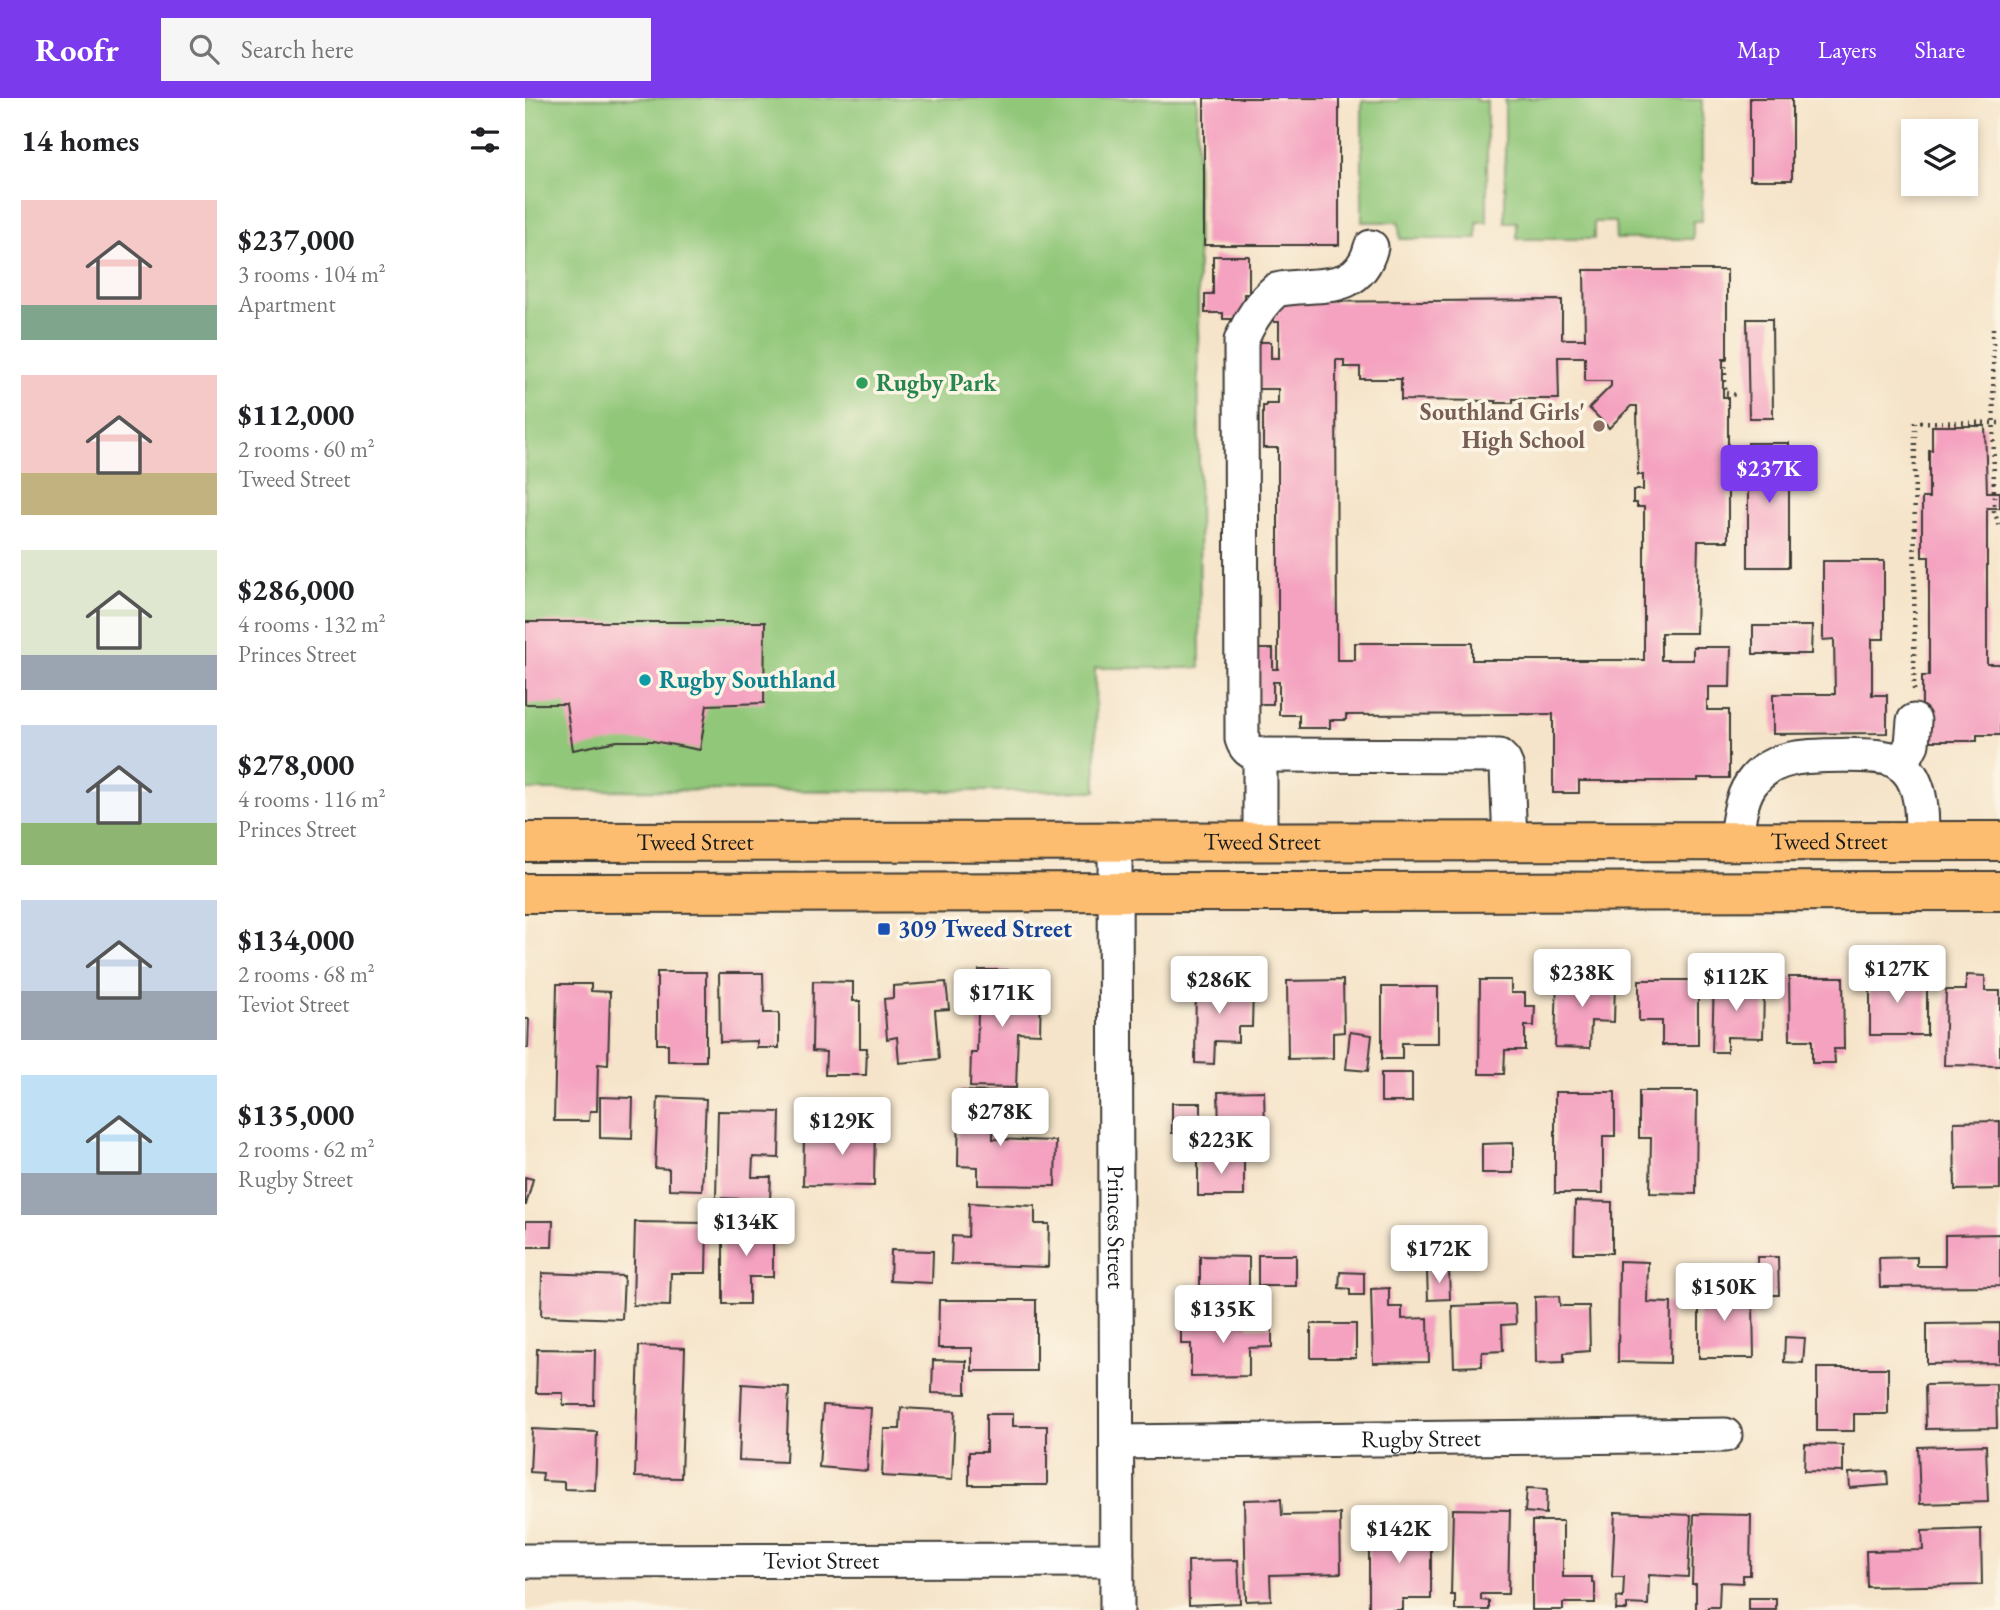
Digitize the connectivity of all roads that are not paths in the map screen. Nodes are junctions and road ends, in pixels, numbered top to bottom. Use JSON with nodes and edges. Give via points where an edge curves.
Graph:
{"nodes":[{"id":1,"x":1371,"y":247,"type":"dead end"},
{"id":2,"x":1914,"y":721,"type":"road end"},
{"id":3,"x":1260,"y":755,"type":"junction"},
{"id":4,"x":1901,"y":765,"type":"junction"},
{"id":5,"x":1735,"y":841,"type":"junction"},
{"id":6,"x":1922,"y":841,"type":"junction"},
{"id":7,"x":2000,"y":841,"type":"edge"},
{"id":8,"x":525,"y":842,"type":"edge"},
{"id":9,"x":1115,"y":842,"type":"junction"},
{"id":10,"x":1260,"y":842,"type":"junction"},
{"id":11,"x":1510,"y":842,"type":"junction"},
{"id":12,"x":2000,"y":891,"type":"edge"},
{"id":13,"x":525,"y":893,"type":"edge"},
{"id":14,"x":1116,"y":893,"type":"junction"},
{"id":15,"x":1725,"y":1435,"type":"dead end"},
{"id":16,"x":1117,"y":1442,"type":"junction"},
{"id":17,"x":1117,"y":1560,"type":"junction"},
{"id":18,"x":525,"y":1561,"type":"edge"},
{"id":19,"x":1117,"y":1610,"type":"edge"}],
"edges":[{"from":1,"to":3,"type":"street","via":[[1359,270],[1339,284],[1276,290],[1241,341],[1241,727],[1244,747]]},
{"from":2,"to":4,"type":"street","via":[[1912,744]]},
{"from":3,"to":10,"type":"street"},
{"from":3,"to":11,"type":"street","via":[[1499,756],[1507,768]]},
{"from":4,"to":5,"type":"street","via":[[1873,756],[1791,758],[1772,765],[1751,783]]},
{"from":4,"to":6,"type":"street","via":[[1915,781]]},
{"from":5,"to":6,"type":"main road","name":"Tweed Street"},
{"from":5,"to":11,"type":"main road","name":"Tweed Street"},
{"from":6,"to":7,"type":"main road","name":"Tweed Street"},
{"from":8,"to":9,"type":"main road","name":"Tweed Street"},
{"from":9,"to":10,"type":"main road","name":"Tweed Street"},
{"from":9,"to":14,"type":"street","name":"Princes Street"},
{"from":10,"to":11,"type":"main road","name":"Tweed Street"},
{"from":12,"to":14,"type":"main road","name":"Tweed Street"},
{"from":13,"to":14,"type":"main road","name":"Tweed Street"},
{"from":14,"to":16,"type":"street","name":"Princes Street"},
{"from":15,"to":16,"type":"street","name":"Rugby Street"},
{"from":16,"to":17,"type":"street","name":"Princes Street"},
{"from":17,"to":18,"type":"street","name":"Teviot Street"},
{"from":17,"to":19,"type":"street","name":"Princes Street"}]}
